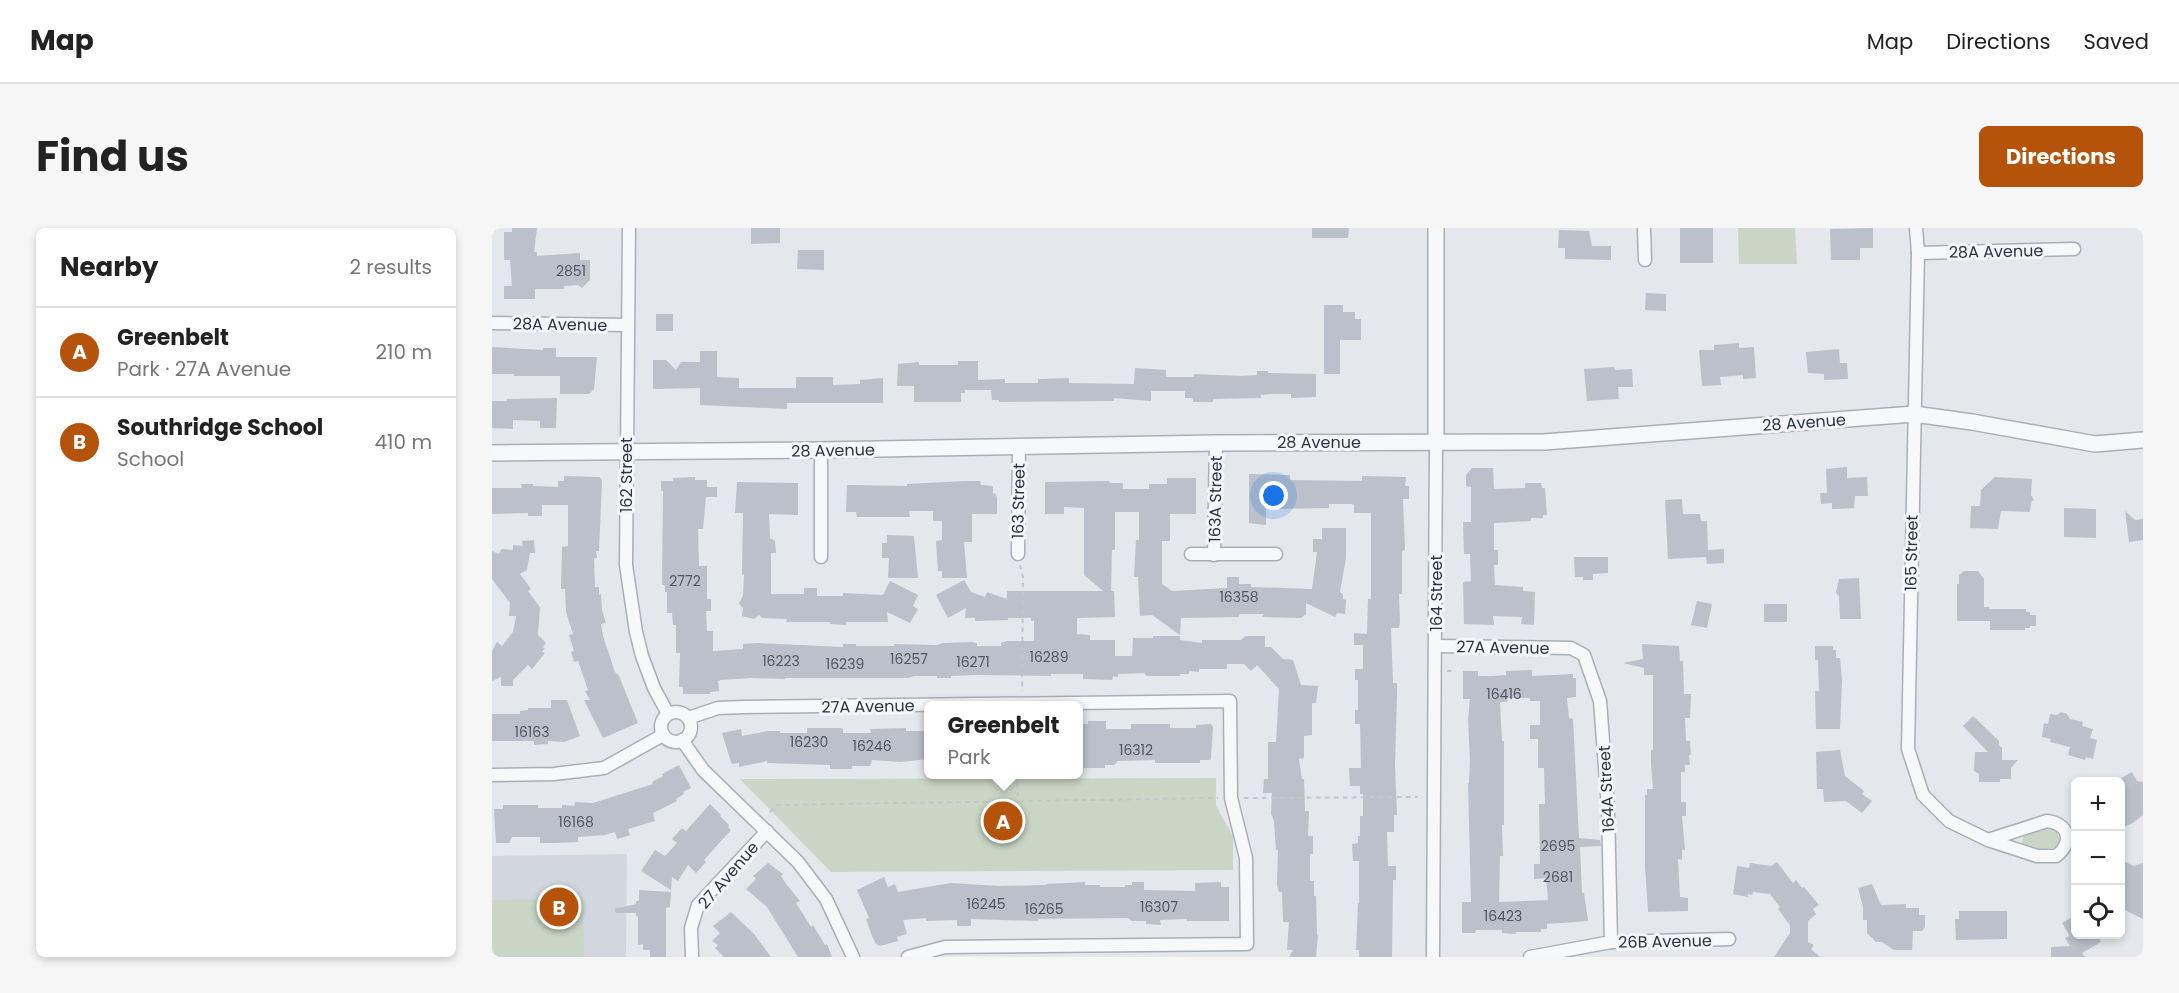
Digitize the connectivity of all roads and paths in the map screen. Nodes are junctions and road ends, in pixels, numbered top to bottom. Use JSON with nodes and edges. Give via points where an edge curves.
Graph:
{"nodes":[{"id":1,"x":628,"y":228,"type":"edge"},
{"id":2,"x":1436,"y":228,"type":"edge"},
{"id":3,"x":1644,"y":228,"type":"edge"},
{"id":4,"x":1916,"y":228,"type":"edge"},
{"id":5,"x":2074,"y":249,"type":"dead end"},
{"id":6,"x":1918,"y":253,"type":"junction"},
{"id":7,"x":1645,"y":260,"type":"dead end"},
{"id":8,"x":492,"y":323,"type":"edge"},
{"id":9,"x":627,"y":325,"type":"junction"},
{"id":10,"x":1914,"y":414,"type":"junction"},
{"id":11,"x":2143,"y":440,"type":"edge"},
{"id":12,"x":1436,"y":442,"type":"junction"},
{"id":13,"x":1216,"y":443,"type":"junction"},
{"id":14,"x":1019,"y":447,"type":"junction"},
{"id":15,"x":821,"y":450,"type":"junction"},
{"id":16,"x":626,"y":451,"type":"junction"},
{"id":17,"x":492,"y":453,"type":"edge"},
{"id":18,"x":1018,"y":554,"type":"joint"},
{"id":19,"x":1191,"y":554,"type":"dead end"},
{"id":20,"x":1275,"y":554,"type":"dead end"},
{"id":21,"x":1214,"y":555,"type":"junction"},
{"id":22,"x":821,"y":557,"type":"dead end"},
{"id":23,"x":1436,"y":646,"type":"junction"},
{"id":24,"x":1570,"y":648,"type":"joint"},
{"id":25,"x":1445,"y":670,"type":"dead end"},
{"id":26,"x":1456,"y":671,"type":"dead end"},
{"id":27,"x":1023,"y":689,"type":"dead end"},
{"id":28,"x":1083,"y":703,"type":"edge"},
{"id":29,"x":924,"y":705,"type":"edge"},
{"id":30,"x":668,"y":714,"type":"junction"},
{"id":31,"x":688,"y":718,"type":"junction"},
{"id":32,"x":663,"y":735,"type":"junction"},
{"id":33,"x":682,"y":740,"type":"junction"},
{"id":34,"x":492,"y":775,"type":"edge"},
{"id":35,"x":1017,"y":779,"type":"edge"},
{"id":36,"x":1418,"y":797,"type":"dead end"},
{"id":37,"x":1231,"y":798,"type":"junction"},
{"id":38,"x":1018,"y":802,"type":"junction"},
{"id":39,"x":770,"y":812,"type":"dead end"},
{"id":40,"x":767,"y":831,"type":"junction"},
{"id":41,"x":1988,"y":840,"type":"junction"},
{"id":42,"x":1729,"y":939,"type":"dead end"},
{"id":43,"x":1611,"y":942,"type":"junction"},
{"id":44,"x":1136,"y":951,"type":"edge"},
{"id":45,"x":692,"y":957,"type":"edge"},
{"id":46,"x":853,"y":957,"type":"edge"},
{"id":47,"x":908,"y":957,"type":"edge"},
{"id":48,"x":1433,"y":957,"type":"edge"},
{"id":49,"x":1530,"y":957,"type":"edge"}],
"edges":[{"from":1,"to":9,"type":"street","name":"162 Street"},
{"from":2,"to":12,"type":"street","name":"164 Street"},
{"from":3,"to":7,"type":"street"},
{"from":4,"to":6,"type":"street","name":"165 Street"},
{"from":5,"to":6,"type":"street","name":"28A Avenue"},
{"from":6,"to":10,"type":"street","name":"165 Street"},
{"from":8,"to":9,"type":"street","name":"28A Avenue"},
{"from":9,"to":16,"type":"street","name":"162 Street"},
{"from":10,"to":11,"type":"street","name":"28 Avenue","via":[[2095,444]]},
{"from":10,"to":12,"type":"street","name":"28 Avenue","via":[[1544,442]]},
{"from":10,"to":41,"type":"street","name":"165 Street","via":[[1908,749],[1923,795],[1949,821]]},
{"from":12,"to":13,"type":"street","name":"28 Avenue"},
{"from":12,"to":23,"type":"street","name":"164 Street"},
{"from":13,"to":14,"type":"street","name":"28 Avenue"},
{"from":13,"to":21,"type":"street","name":"163A Street"},
{"from":14,"to":15,"type":"street","name":"28 Avenue"},
{"from":14,"to":18,"type":"street","name":"163 Street"},
{"from":15,"to":16,"type":"street","name":"28 Avenue"},
{"from":15,"to":22,"type":"street"},
{"from":16,"to":17,"type":"street","name":"28 Avenue"},
{"from":16,"to":30,"type":"street","name":"162 Street","via":[[626,565],[636,632],[654,688]]},
{"from":18,"to":27,"type":"path","via":[[1023,577]]},
{"from":19,"to":21,"type":"street"},
{"from":20,"to":21,"type":"street"},
{"from":23,"to":24,"type":"street","name":"27A Avenue"},
{"from":23,"to":48,"type":"street","name":"164 Street"},
{"from":24,"to":43,"type":"street","name":"164A Street","via":[[1584,655],[1600,701],[1608,807]]},
{"from":25,"to":26,"type":"path"},
{"from":28,"to":37,"type":"street","name":"27A Avenue","via":[[1230,701]]},
{"from":29,"to":31,"type":"street","name":"27A Avenue","via":[[718,708]]},
{"from":30,"to":31,"type":"street","via":[[680,712]]},
{"from":30,"to":32,"type":"street","via":[[661,724]]},
{"from":31,"to":33,"type":"street","via":[[690,732]]},
{"from":32,"to":33,"type":"street","via":[[669,741]]},
{"from":32,"to":34,"type":"street","via":[[604,768]]},
{"from":33,"to":40,"type":"street","via":[[703,770]]},
{"from":35,"to":38,"type":"path"},
{"from":36,"to":37,"type":"path"},
{"from":37,"to":38,"type":"path"},
{"from":37,"to":44,"type":"street","via":[[1245,858],[1247,944]]},
{"from":38,"to":39,"type":"path","via":[[777,805]]},
{"from":40,"to":45,"type":"street","name":"27 Avenue","via":[[698,905],[691,928]]},
{"from":40,"to":46,"type":"street","via":[[798,862],[826,899]]},
{"from":41,"to":41,"type":"street","name":"165 Street","via":[[2037,856],[2056,856],[2067,842],[2061,826],[2047,820]]},
{"from":42,"to":43,"type":"street","name":"26B Avenue"},
{"from":43,"to":49,"type":"street","name":"26B Avenue"},
{"from":44,"to":47,"type":"street","via":[[945,947]]}]}
